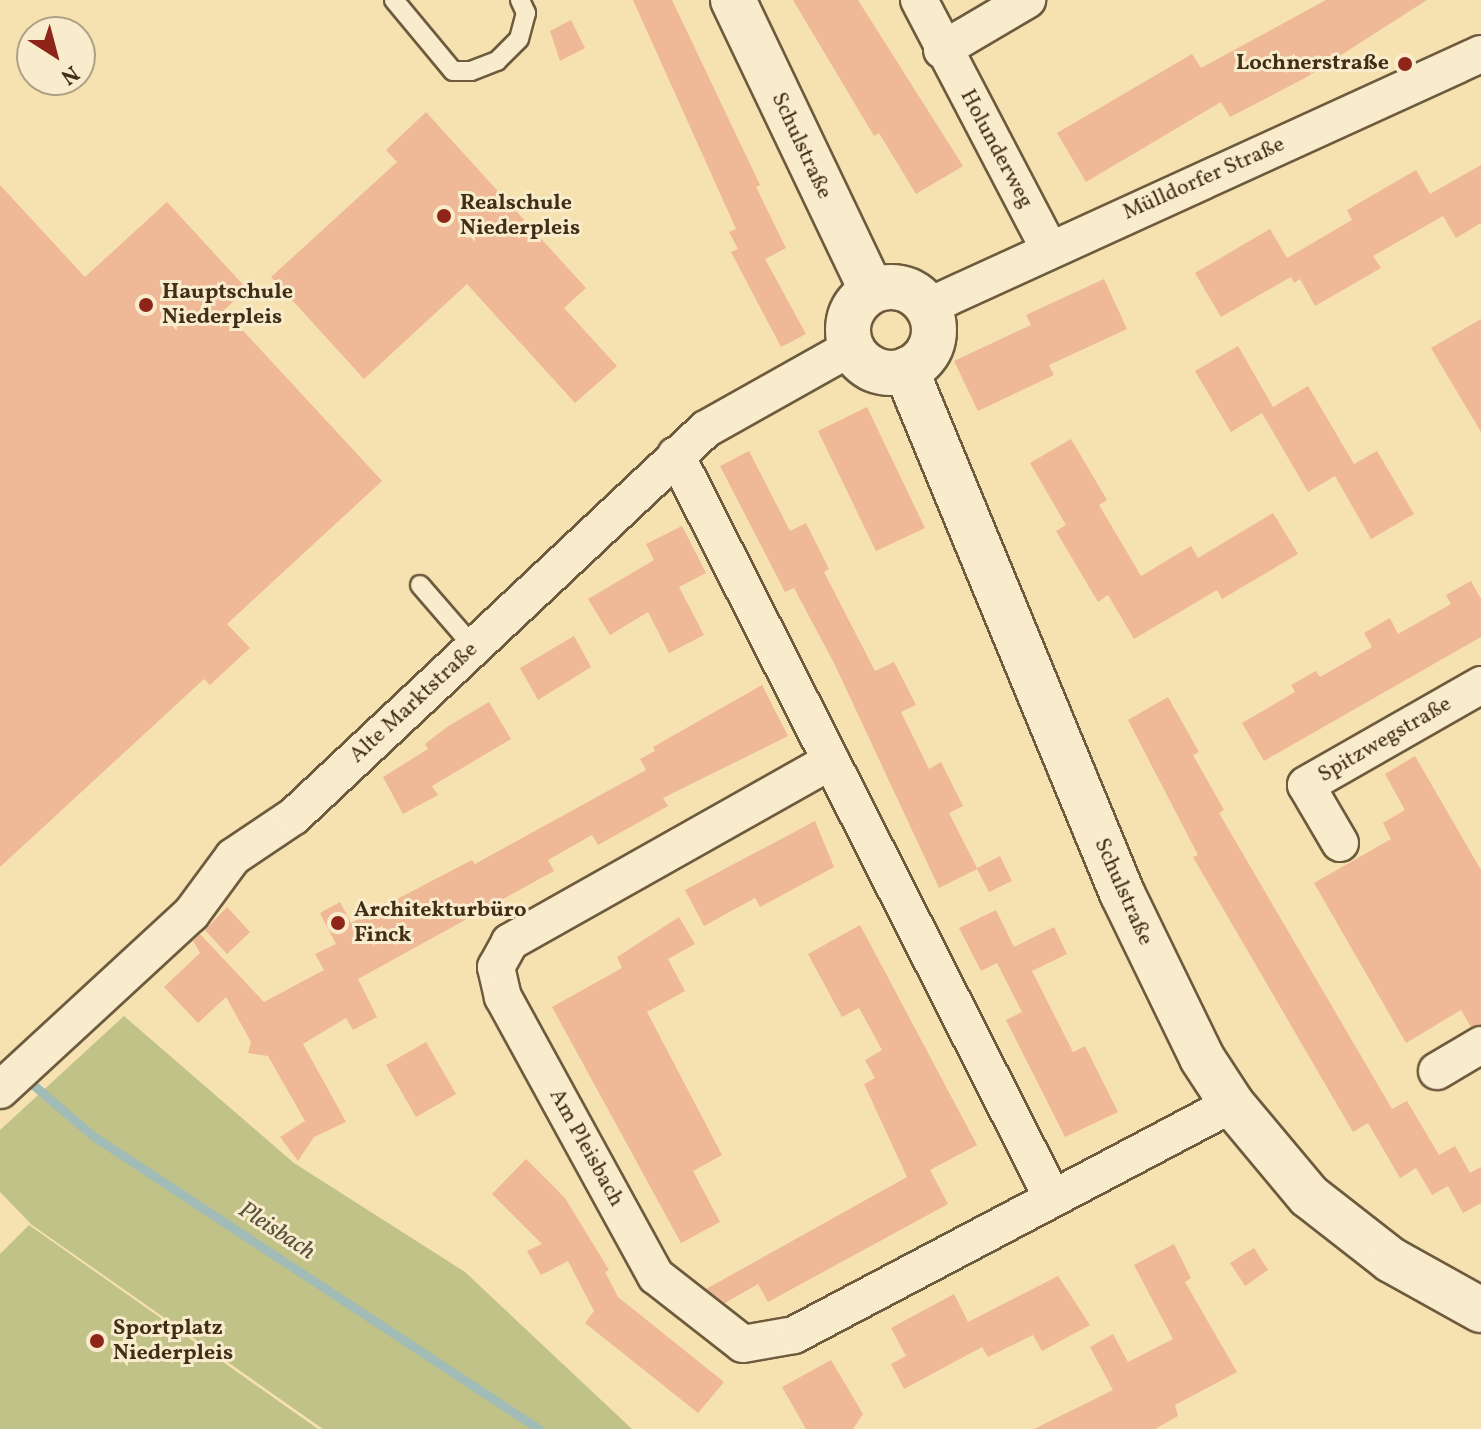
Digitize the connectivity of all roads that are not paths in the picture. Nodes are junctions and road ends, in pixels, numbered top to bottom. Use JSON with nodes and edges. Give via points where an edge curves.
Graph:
{"nodes":[{"id":1,"x":394,"y":0,"type":"edge"},
{"id":2,"x":520,"y":0,"type":"edge"},
{"id":3,"x":733,"y":0,"type":"edge"},
{"id":4,"x":919,"y":0,"type":"edge"},
{"id":5,"x":1027,"y":0,"type":"edge"},
{"id":6,"x":942,"y":50,"type":"junction"},
{"id":7,"x":1481,"y":54,"type":"edge"},
{"id":8,"x":1049,"y":249,"type":"junction"},
{"id":9,"x":872,"y":291,"type":"junction"},
{"id":10,"x":927,"y":307,"type":"junction"},
{"id":11,"x":852,"y":347,"type":"junction"},
{"id":12,"x":906,"y":370,"type":"junction"},
{"id":13,"x":676,"y":455,"type":"junction"},
{"id":14,"x":420,"y":585,"type":"dead end"},
{"id":15,"x":472,"y":645,"type":"junction"},
{"id":16,"x":1481,"y":685,"type":"edge"},
{"id":17,"x":831,"y":761,"type":"junction"},
{"id":18,"x":1340,"y":843,"type":"dead end"},
{"id":19,"x":1480,"y":1049,"type":"edge"},
{"id":20,"x":1437,"y":1071,"type":"dead end"},
{"id":21,"x":0,"y":1090,"type":"edge"},
{"id":22,"x":1232,"y":1104,"type":"junction"},
{"id":23,"x":1052,"y":1197,"type":"junction"},
{"id":24,"x":1481,"y":1310,"type":"edge"}],
"edges":[{"from":1,"to":2,"type":"lane","via":[[453,71],[497,61],[519,39],[526,13]]},
{"from":3,"to":9,"type":"street","name":"Schulstraße"},
{"from":4,"to":6,"type":"street","name":"Holunderweg"},
{"from":5,"to":6,"type":"street"},
{"from":6,"to":8,"type":"street","name":"Holunderweg"},
{"from":7,"to":8,"type":"street","name":"Mülldorfer Straße"},
{"from":8,"to":10,"type":"street","name":"Mülldorfer Straße"},
{"from":9,"to":10,"type":"street","via":[[908,291]]},
{"from":9,"to":11,"type":"street","via":[[853,310]]},
{"from":10,"to":12,"type":"street","via":[[932,343]]},
{"from":11,"to":12,"type":"street","via":[[869,366]]},
{"from":11,"to":13,"type":"street","name":"Alte Marktstraße","via":[[723,415]]},
{"from":12,"to":22,"type":"street","name":"Schulstraße","via":[[1122,893],[1175,1007]]},
{"from":13,"to":15,"type":"street","name":"Alte Marktstraße","via":[[517,603],[495,631]]},
{"from":13,"to":17,"type":"street"},
{"from":14,"to":15,"type":"lane"},
{"from":15,"to":21,"type":"street","name":"Alte Marktstraße","via":[[294,816],[233,857],[191,914]]},
{"from":16,"to":18,"type":"street","name":"Spitzwegstraße","via":[[1306,785]]},
{"from":17,"to":23,"type":"street"},
{"from":17,"to":23,"type":"street","name":"Am Pleisbach","via":[[510,942],[496,967],[503,997],[656,1276],[743,1344],[794,1335]]},
{"from":19,"to":20,"type":"street"},
{"from":22,"to":23,"type":"street","name":"Am Pleisbach"},
{"from":22,"to":24,"type":"street","name":"Schulstraße","via":[[1309,1196],[1345,1229]]}]}
